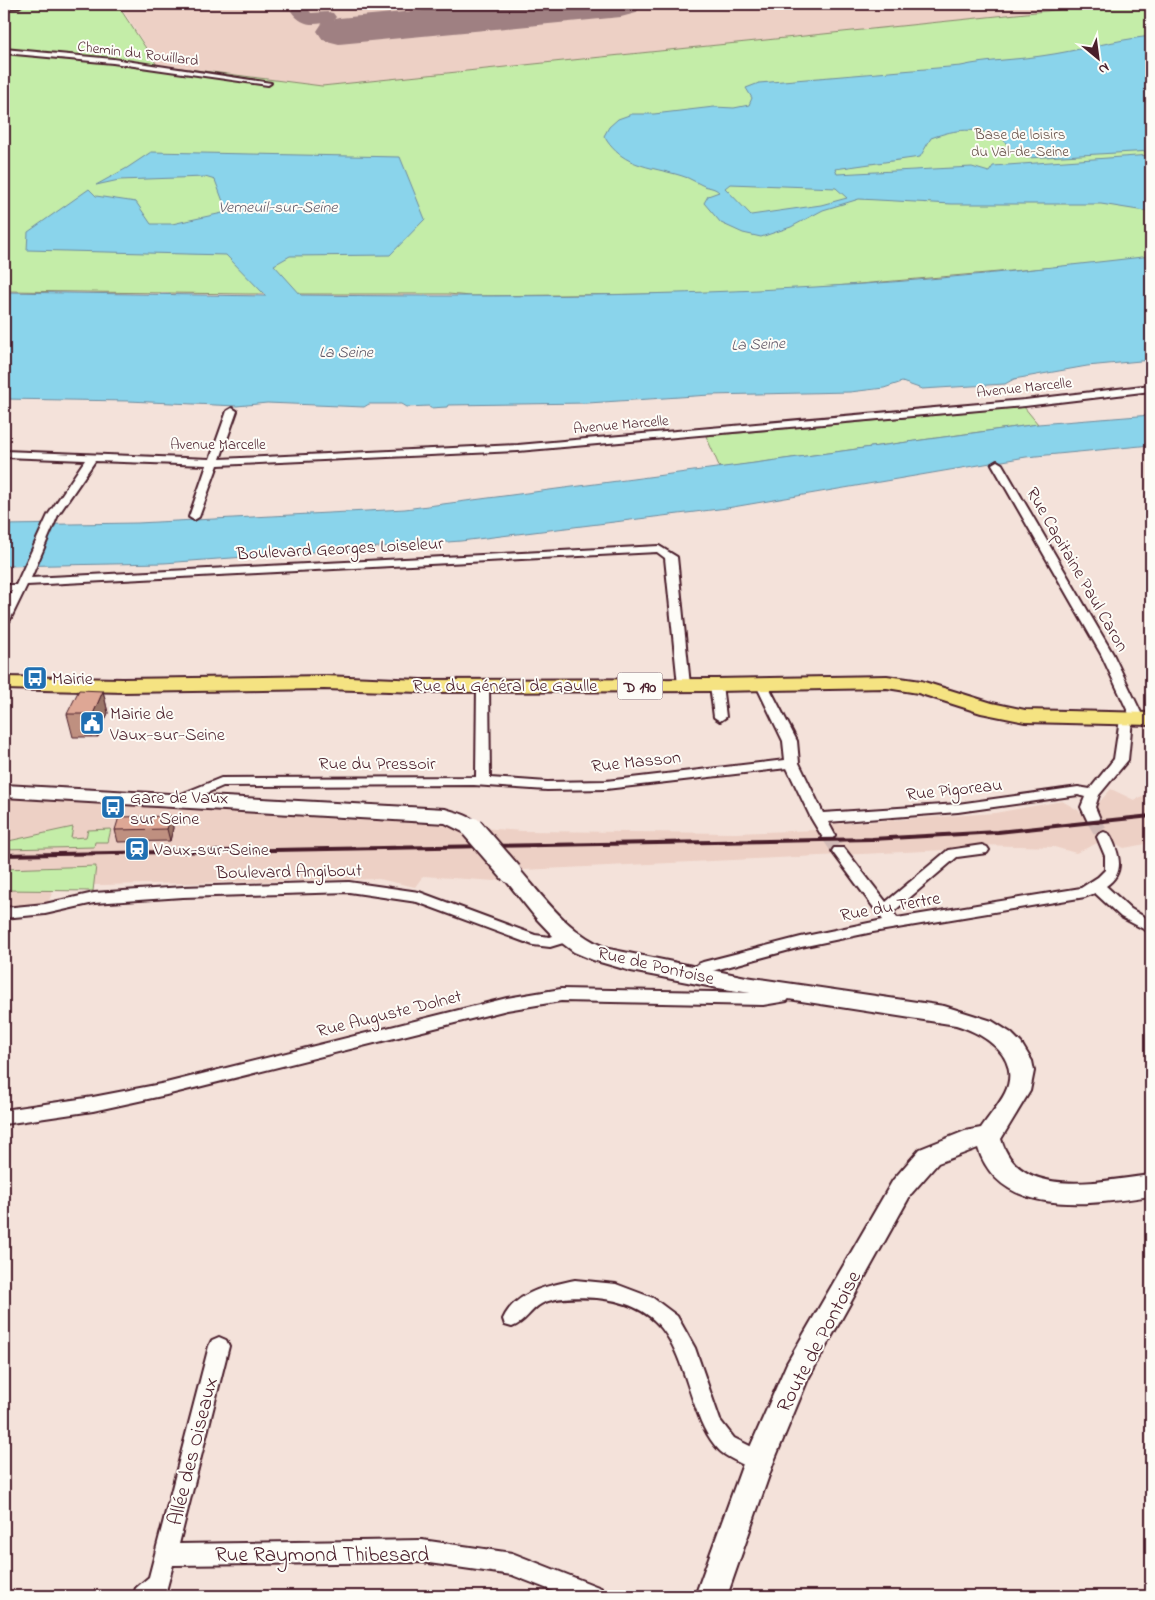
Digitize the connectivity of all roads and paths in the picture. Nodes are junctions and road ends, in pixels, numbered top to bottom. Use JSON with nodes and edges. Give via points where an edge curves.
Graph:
{"nodes":[{"id":1,"x":19,"y":4,"type":"edge"},
{"id":2,"x":4,"y":5,"type":"edge"},
{"id":3,"x":4,"y":51,"type":"edge"},
{"id":4,"x":268,"y":83,"type":"dead end"},
{"id":5,"x":1151,"y":388,"type":"edge"},
{"id":6,"x":232,"y":411,"type":"dead end"},
{"id":7,"x":4,"y":454,"type":"edge"},
{"id":8,"x":92,"y":457,"type":"junction"},
{"id":9,"x":213,"y":462,"type":"junction"},
{"id":10,"x":997,"y":464,"type":"dead end"},
{"id":11,"x":194,"y":517,"type":"dead end"},
{"id":12,"x":24,"y":580,"type":"junction"},
{"id":13,"x":4,"y":588,"type":"edge"},
{"id":14,"x":4,"y":620,"type":"edge"},
{"id":15,"x":4,"y":683,"type":"edge"},
{"id":16,"x":483,"y":685,"type":"junction"},
{"id":17,"x":684,"y":685,"type":"junction"},
{"id":18,"x":716,"y":685,"type":"junction"},
{"id":19,"x":762,"y":685,"type":"junction"},
{"id":20,"x":720,"y":717,"type":"dead end"},
{"id":21,"x":1138,"y":719,"type":"edge"},
{"id":22,"x":792,"y":762,"type":"junction"},
{"id":23,"x":482,"y":782,"type":"junction"},
{"id":24,"x":4,"y":791,"type":"edge"},
{"id":25,"x":1093,"y":794,"type":"junction"},
{"id":26,"x":179,"y":800,"type":"junction"},
{"id":27,"x":818,"y":818,"type":"junction"},
{"id":28,"x":1093,"y":818,"type":"tunnel mouth"},
{"id":29,"x":828,"y":835,"type":"tunnel mouth"},
{"id":30,"x":1104,"y":837,"type":"tunnel mouth"},
{"id":31,"x":982,"y":850,"type":"dead end"},
{"id":32,"x":839,"y":851,"type":"tunnel mouth"},
{"id":33,"x":1096,"y":886,"type":"junction"},
{"id":34,"x":885,"y":911,"type":"junction"},
{"id":35,"x":4,"y":913,"type":"edge"},
{"id":36,"x":895,"y":924,"type":"junction"},
{"id":37,"x":1151,"y":928,"type":"edge"},
{"id":38,"x":568,"y":936,"type":"junction"},
{"id":39,"x":694,"y":975,"type":"junction"},
{"id":40,"x":787,"y":992,"type":"junction"},
{"id":41,"x":4,"y":1117,"type":"edge"},
{"id":42,"x":988,"y":1138,"type":"junction"},
{"id":43,"x":1151,"y":1185,"type":"edge"},
{"id":44,"x":512,"y":1319,"type":"dead end"},
{"id":45,"x":219,"y":1346,"type":"dead end"},
{"id":46,"x":759,"y":1461,"type":"junction"},
{"id":47,"x":165,"y":1555,"type":"junction"},
{"id":48,"x":144,"y":1596,"type":"edge"},
{"id":49,"x":593,"y":1596,"type":"edge"},
{"id":50,"x":711,"y":1596,"type":"edge"}],
"edges":[{"from":1,"to":2,"type":"street"},
{"from":3,"to":4,"type":"street","name":"Chemin du Rouillard","via":[[114,61]]},
{"from":5,"to":9,"type":"street","name":"Avenue Marcelle","via":[[1025,403],[528,447]]},
{"from":6,"to":9,"type":"street"},
{"from":7,"to":8,"type":"street","name":"Avenue Marcelle"},
{"from":8,"to":9,"type":"street","name":"Avenue Marcelle"},
{"from":8,"to":12,"type":"street","via":[[53,514]]},
{"from":9,"to":11,"type":"street"},
{"from":10,"to":21,"type":"street","name":"Rue Capitaine Paul Caron","via":[[1098,638],[1128,693]]},
{"from":12,"to":13,"type":"street","name":"Boulevard Georges Loiseleur"},
{"from":12,"to":14,"type":"street"},
{"from":12,"to":17,"type":"street","name":"Boulevard Georges Loiseleur","via":[[659,549],[671,557]]},
{"from":15,"to":16,"type":"main road","name":"Rue du Général de Gaulle","number":"D 190"},
{"from":16,"to":17,"type":"main road","name":"Rue du Général de Gaulle","number":"D 190"},
{"from":16,"to":23,"type":"street"},
{"from":17,"to":18,"type":"main road","name":"Rue du Général de Gaulle","number":"D 190"},
{"from":18,"to":19,"type":"main road","name":"Rue du Général de Gaulle","number":"D 190"},
{"from":18,"to":20,"type":"street"},
{"from":19,"to":21,"type":"main road","name":"Rue du Général de Gaulle","number":"D 190","via":[[887,682],[921,687],[988,710],[1025,716]]},
{"from":19,"to":22,"type":"street","via":[[790,741]]},
{"from":21,"to":25,"type":"street","via":[[1121,760]]},
{"from":22,"to":23,"type":"street","name":"Rue Masson","via":[[606,785]]},
{"from":22,"to":27,"type":"street"},
{"from":23,"to":26,"type":"street","name":"Rue du Pressoir","via":[[221,782]]},
{"from":24,"to":26,"type":"street","name":"Rue de Pontoise"},
{"from":25,"to":27,"type":"street","name":"Rue Pigoreau","via":[[1078,791],[958,808]]},
{"from":25,"to":28,"type":"street","via":[[1088,807]]},
{"from":26,"to":38,"type":"street","name":"Rue de Pontoise","bridge":true,"via":[[458,819],[472,828]]},
{"from":27,"to":29,"type":"street"},
{"from":30,"to":33,"type":"street","name":"Rue du Tertre","via":[[1113,855],[1114,867],[1108,878]]},
{"from":31,"to":34,"type":"street","via":[[953,853]]},
{"from":32,"to":34,"type":"street"},
{"from":33,"to":36,"type":"street","name":"Rue du Tertre","via":[[1067,896]]},
{"from":33,"to":37,"type":"street","via":[[1126,913]]},
{"from":34,"to":36,"type":"street"},
{"from":35,"to":38,"type":"street","name":"Boulevard Angibout","via":[[45,909],[94,898],[349,887],[373,888],[419,898],[533,940],[550,942]]},
{"from":36,"to":39,"type":"street","name":"Rue du Tertre","via":[[734,959],[703,968]]},
{"from":38,"to":39,"type":"street","name":"Rue de Pontoise","via":[[604,956]]},
{"from":39,"to":40,"type":"street","name":"Rue de Pontoise"},
{"from":40,"to":41,"type":"street","name":"Rue Auguste Dolnet","via":[[781,997],[763,999],[561,995],[506,1004],[166,1089]]},
{"from":40,"to":42,"type":"street","name":"Rue de Pontoise","via":[[950,1016],[979,1024],[997,1035],[1020,1062],[1023,1078],[1019,1094]]},
{"from":42,"to":43,"type":"street","via":[[993,1156],[1004,1171],[1023,1184],[1055,1193],[1109,1192]]},
{"from":42,"to":46,"type":"street","name":"Route de Pontoise","via":[[974,1138],[929,1156],[902,1187],[797,1372]]},
{"from":44,"to":46,"type":"street","via":[[536,1297],[575,1288],[616,1292],[646,1304],[670,1322],[684,1348],[712,1425],[727,1445]]},
{"from":45,"to":47,"type":"street","name":"Allée des Oiseaux"},
{"from":46,"to":50,"type":"street","name":"Route de Pontoise"},
{"from":47,"to":48,"type":"street","via":[[158,1583]]},
{"from":47,"to":49,"type":"street","name":"Rue Raymond Thibesard","via":[[422,1551],[512,1564]]}]}
